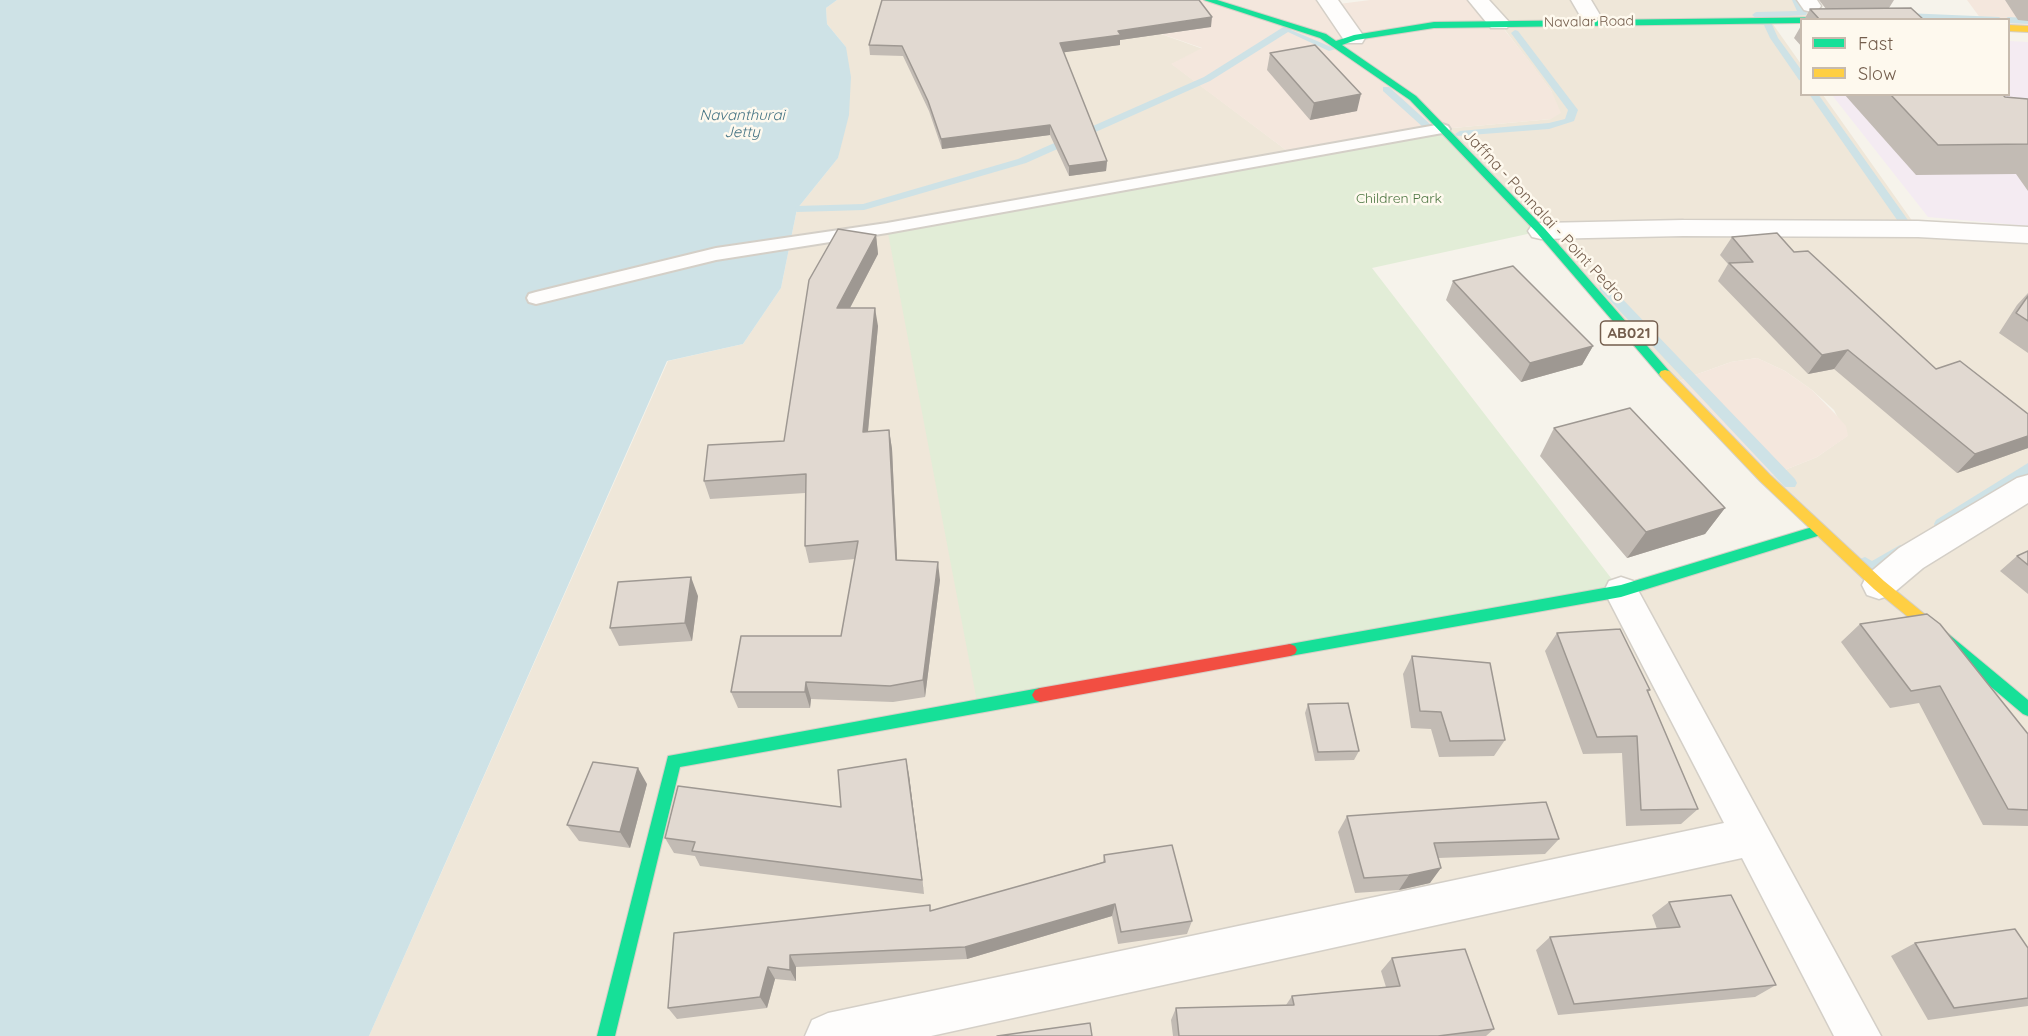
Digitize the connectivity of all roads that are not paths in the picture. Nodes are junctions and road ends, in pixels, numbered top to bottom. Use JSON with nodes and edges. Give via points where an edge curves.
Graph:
{"nodes":[{"id":1,"x":1208,"y":0,"type":"edge"},
{"id":2,"x":1327,"y":0,"type":"edge"},
{"id":3,"x":1478,"y":0,"type":"edge"},
{"id":4,"x":1800,"y":20,"type":"edge"},
{"id":5,"x":1499,"y":22,"type":"junction"},
{"id":6,"x":2010,"y":28,"type":"edge"},
{"id":7,"x":2028,"y":29,"type":"edge"},
{"id":8,"x":1345,"y":41,"type":"junction"},
{"id":9,"x":1442,"y":129,"type":"junction"},
{"id":10,"x":1541,"y":231,"type":"junction"},
{"id":11,"x":2028,"y":235,"type":"edge"},
{"id":12,"x":536,"y":298,"type":"dead end"},
{"id":13,"x":2028,"y":487,"type":"edge"},
{"id":14,"x":1819,"y":530,"type":"junction"},
{"id":15,"x":1879,"y":585,"type":"junction"},
{"id":16,"x":1621,"y":591,"type":"junction"},
{"id":17,"x":2028,"y":710,"type":"edge"},
{"id":18,"x":1750,"y":837,"type":"junction"},
{"id":19,"x":606,"y":1036,"type":"edge"},
{"id":20,"x":828,"y":1036,"type":"edge"},
{"id":21,"x":1858,"y":1036,"type":"edge"}],
"edges":[{"from":1,"to":8,"type":"street","name":"Jaffna - Ponnalai - Point Pedro","number":"AB021"},
{"from":2,"to":8,"type":"street"},
{"from":3,"to":5,"type":"street"},
{"from":4,"to":5,"type":"street","name":"Navalar Road"},
{"from":5,"to":8,"type":"street","name":"Navalar Road","via":[[1434,25]]},
{"from":6,"to":7,"type":"street"},
{"from":8,"to":9,"type":"street","name":"Jaffna - Ponnalai - Point Pedro","number":"AB021","via":[[1413,98]]},
{"from":9,"to":10,"type":"street","name":"Jaffna - Ponnalai - Point Pedro","number":"AB021"},
{"from":9,"to":12,"type":"lane","via":[[887,228],[716,254]]},
{"from":10,"to":11,"type":"street","via":[[1906,229]]},
{"from":10,"to":14,"type":"street","name":"Jaffna - Ponnalai - Point Pedro","number":"AB021","via":[[1673,383]]},
{"from":13,"to":15,"type":"street","via":[[1911,558]]},
{"from":14,"to":15,"type":"street","name":"Jaffna - Ponnalai - Point Pedro","number":"AB021"},
{"from":14,"to":16,"type":"street"},
{"from":15,"to":17,"type":"street","name":"Jaffna - Ponnalai - Point Pedro","number":"AB021"},
{"from":16,"to":18,"type":"street"},
{"from":16,"to":19,"type":"street","via":[[674,761]]},
{"from":18,"to":20,"type":"street"},
{"from":18,"to":21,"type":"street"}]}
